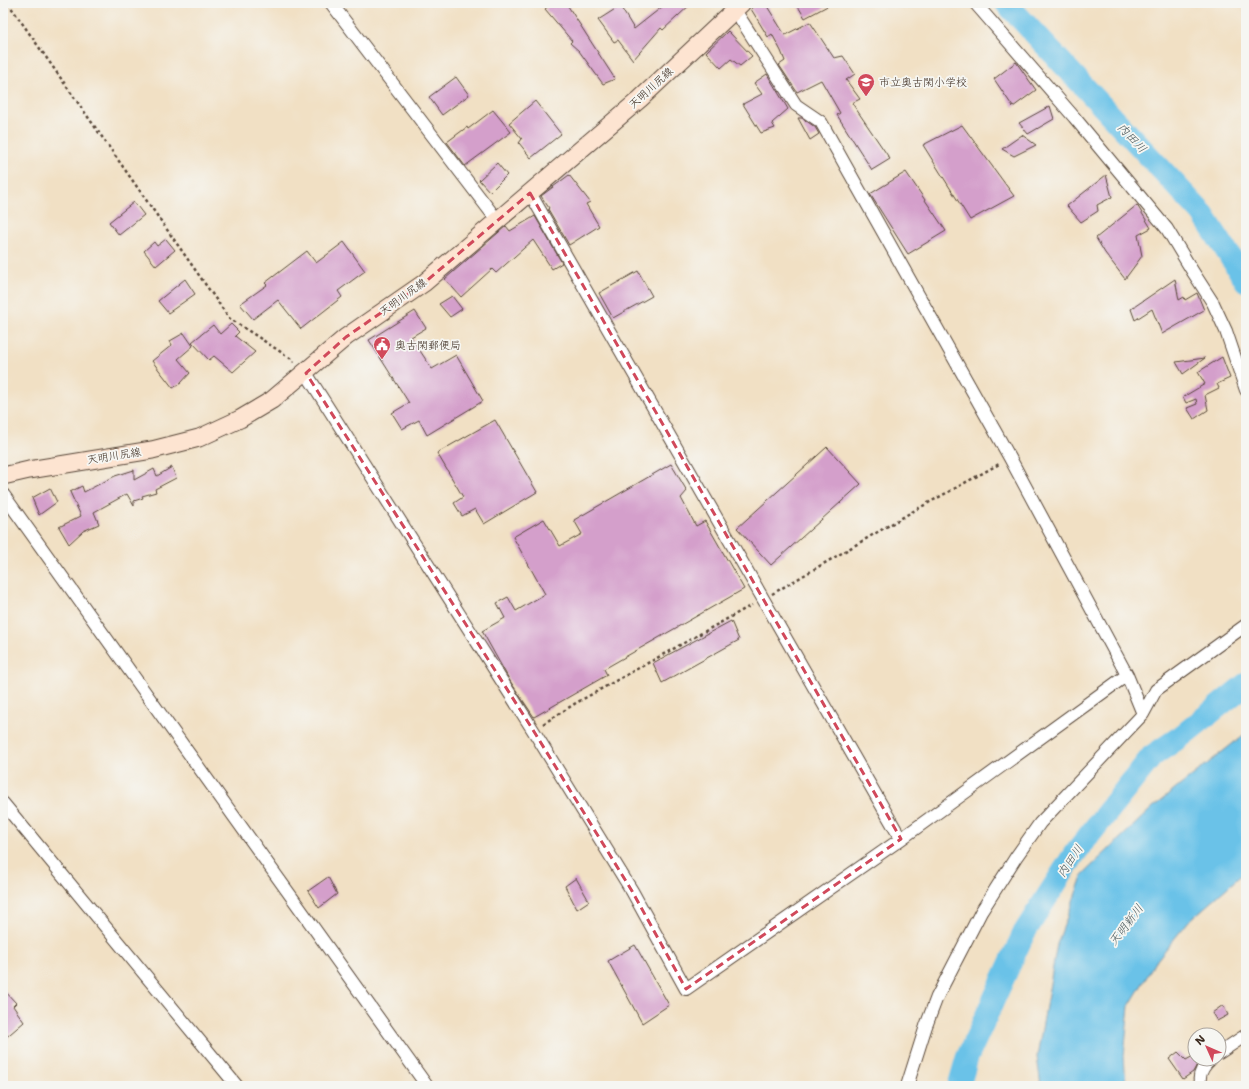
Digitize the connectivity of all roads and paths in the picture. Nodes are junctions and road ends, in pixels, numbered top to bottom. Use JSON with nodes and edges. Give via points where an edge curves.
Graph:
{"nodes":[{"id":1,"x":331,"y":3,"type":"edge"},
{"id":2,"x":975,"y":3,"type":"edge"},
{"id":3,"x":9,"y":4,"type":"edge"},
{"id":4,"x":736,"y":5,"type":"edge"},
{"id":5,"x":3,"y":9,"type":"edge"},
{"id":6,"x":530,"y":193,"type":"junction"},
{"id":7,"x":497,"y":220,"type":"junction"},
{"id":8,"x":306,"y":373,"type":"junction"},
{"id":9,"x":1246,"y":390,"type":"edge"},
{"id":10,"x":1010,"y":458,"type":"junction"},
{"id":11,"x":3,"y":476,"type":"edge"},
{"id":12,"x":3,"y":494,"type":"edge"},
{"id":13,"x":763,"y":599,"type":"junction"},
{"id":14,"x":1246,"y":625,"type":"edge"},
{"id":15,"x":1127,"y":675,"type":"junction"},
{"id":16,"x":1143,"y":714,"type":"junction"},
{"id":17,"x":533,"y":730,"type":"junction"},
{"id":18,"x":3,"y":803,"type":"edge"},
{"id":19,"x":901,"y":839,"type":"junction"},
{"id":20,"x":1246,"y":1035,"type":"edge"},
{"id":21,"x":1227,"y":1048,"type":"edge"},
{"id":22,"x":1204,"y":1067,"type":"edge"},
{"id":23,"x":237,"y":1086,"type":"edge"},
{"id":24,"x":427,"y":1086,"type":"edge"},
{"id":25,"x":907,"y":1086,"type":"edge"},
{"id":26,"x":1201,"y":1086,"type":"edge"}],
"edges":[{"from":1,"to":7,"type":"street"},
{"from":2,"to":9,"type":"street","via":[[1167,229],[1213,303],[1226,331]]},
{"from":3,"to":5,"type":"path"},
{"from":3,"to":8,"type":"path","via":[[229,318],[290,358]]},
{"from":4,"to":6,"type":"main road","name":"天明川尻線","via":[[640,99]]},
{"from":4,"to":10,"type":"street","via":[[796,105],[821,122]]},
{"from":6,"to":7,"type":"main road","name":"天明川尻線"},
{"from":6,"to":13,"type":"street"},
{"from":7,"to":8,"type":"main road","name":"天明川尻線","via":[[424,282],[346,337]]},
{"from":8,"to":11,"type":"main road","name":"天明川尻線","via":[[272,400],[240,419],[199,438],[152,450]]},
{"from":8,"to":17,"type":"street"},
{"from":10,"to":13,"type":"path"},
{"from":10,"to":15,"type":"street"},
{"from":12,"to":24,"type":"street"},
{"from":13,"to":17,"type":"path","via":[[576,703]]},
{"from":13,"to":19,"type":"street"},
{"from":14,"to":16,"type":"street","via":[[1156,690]]},
{"from":15,"to":16,"type":"street"},
{"from":15,"to":19,"type":"street"},
{"from":16,"to":25,"type":"street","via":[[1040,823],[980,912],[937,997]]},
{"from":17,"to":19,"type":"street","via":[[632,891],[686,989]]},
{"from":18,"to":23,"type":"street"},
{"from":20,"to":21,"type":"street"},
{"from":22,"to":26,"type":"street","via":[[1200,1074]]}]}
